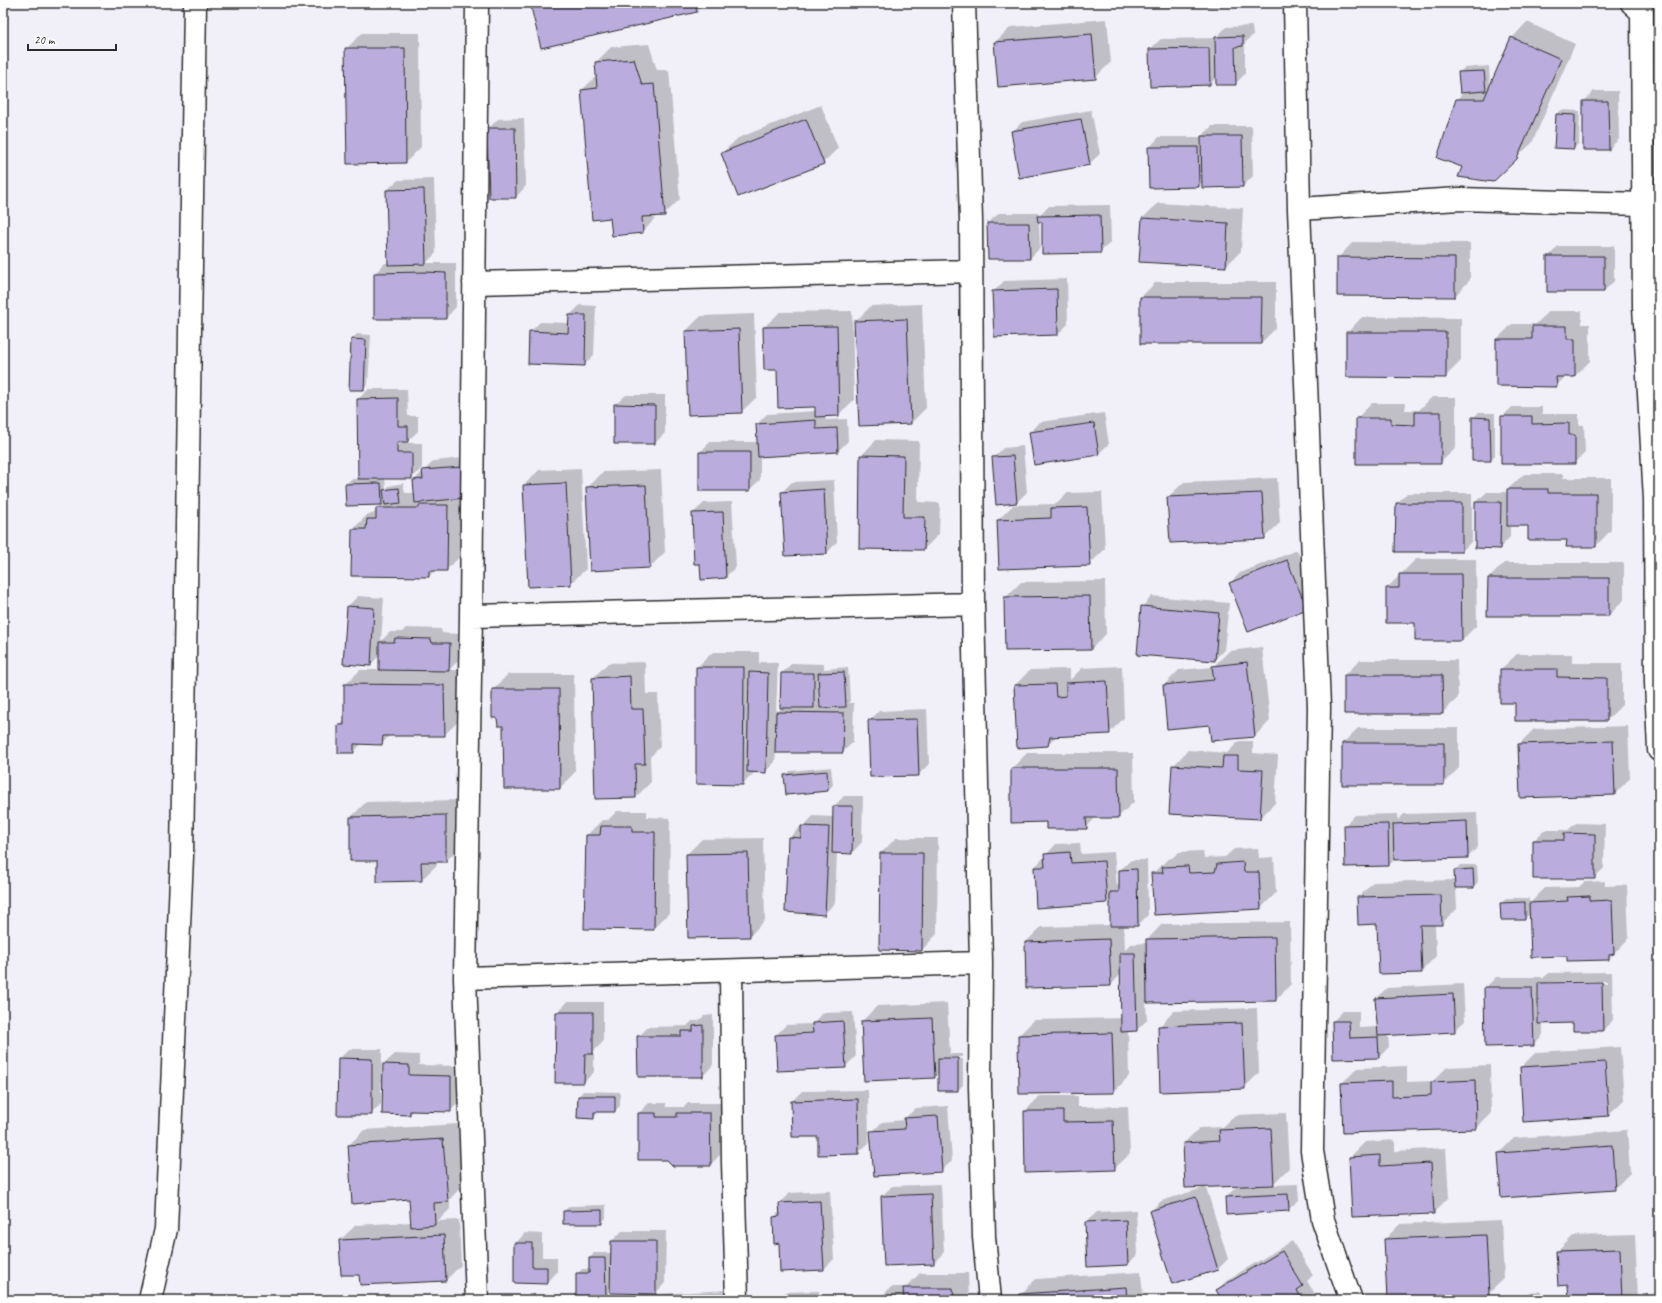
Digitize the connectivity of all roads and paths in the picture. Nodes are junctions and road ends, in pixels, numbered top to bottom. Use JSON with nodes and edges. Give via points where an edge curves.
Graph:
{"nodes":[{"id":1,"x":195,"y":3,"type":"edge"},
{"id":2,"x":477,"y":3,"type":"edge"},
{"id":3,"x":964,"y":3,"type":"edge"},
{"id":4,"x":1295,"y":3,"type":"edge"},
{"id":5,"x":1632,"y":3,"type":"edge"},
{"id":6,"x":1643,"y":204,"type":"junction"},
{"id":7,"x":1299,"y":209,"type":"junction"},
{"id":8,"x":971,"y":271,"type":"junction"},
{"id":9,"x":474,"y":282,"type":"junction"},
{"id":10,"x":973,"y":604,"type":"junction"},
{"id":11,"x":471,"y":616,"type":"junction"},
{"id":12,"x":1659,"y":750,"type":"edge"},
{"id":13,"x":981,"y":963,"type":"junction"},
{"id":14,"x":731,"y":971,"type":"junction"},
{"id":15,"x":465,"y":978,"type":"junction"},
{"id":16,"x":150,"y":1300,"type":"edge"},
{"id":17,"x":477,"y":1300,"type":"edge"},
{"id":18,"x":736,"y":1300,"type":"edge"},
{"id":19,"x":990,"y":1300,"type":"edge"},
{"id":20,"x":1351,"y":1300,"type":"edge"}],
"edges":[{"from":1,"to":16,"type":"street","via":[[182,856],[166,1229]]},
{"from":2,"to":9,"type":"street"},
{"from":3,"to":8,"type":"street"},
{"from":4,"to":7,"type":"street"},
{"from":5,"to":6,"type":"street","via":[[1642,12]]},
{"from":6,"to":7,"type":"street","via":[[1459,199]]},
{"from":6,"to":12,"type":"street","via":[[1644,306],[1655,499]]},
{"from":7,"to":20,"type":"street","via":[[1319,707],[1312,1151],[1323,1220]]},
{"from":8,"to":9,"type":"street"},
{"from":8,"to":10,"type":"street"},
{"from":9,"to":11,"type":"street"},
{"from":10,"to":11,"type":"street"},
{"from":10,"to":13,"type":"street"},
{"from":11,"to":15,"type":"street"},
{"from":13,"to":14,"type":"street"},
{"from":13,"to":19,"type":"street","via":[[980,1086],[984,1237]]},
{"from":14,"to":15,"type":"street"},
{"from":14,"to":18,"type":"street"},
{"from":15,"to":17,"type":"street"}]}
